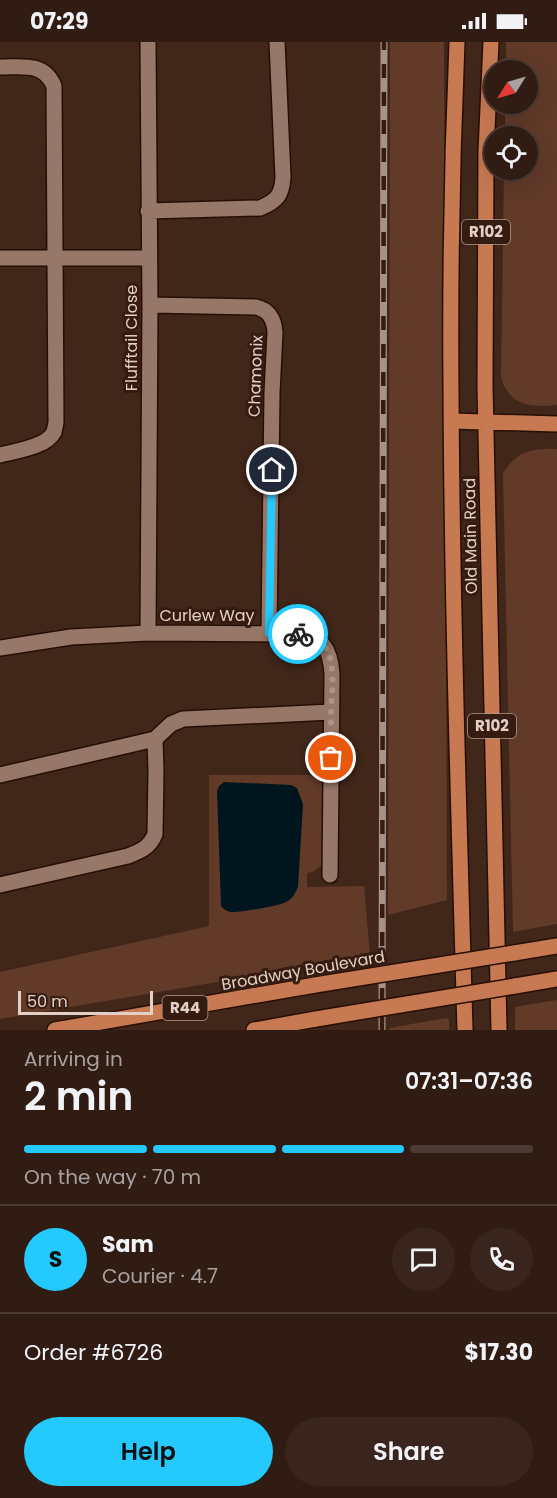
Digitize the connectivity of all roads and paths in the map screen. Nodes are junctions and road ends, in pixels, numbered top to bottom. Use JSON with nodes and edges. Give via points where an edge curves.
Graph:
{"nodes":[{"id":1,"x":148,"y":42,"type":"edge"},
{"id":2,"x":277,"y":42,"type":"edge"},
{"id":3,"x":456,"y":42,"type":"edge"},
{"id":4,"x":491,"y":42,"type":"edge"},
{"id":5,"x":0,"y":67,"type":"edge"},
{"id":6,"x":148,"y":211,"type":"junction"},
{"id":7,"x":0,"y":258,"type":"edge"},
{"id":8,"x":55,"y":258,"type":"junction"},
{"id":9,"x":149,"y":258,"type":"junction"},
{"id":10,"x":150,"y":305,"type":"junction"},
{"id":11,"x":451,"y":421,"type":"junction"},
{"id":12,"x":485,"y":422,"type":"junction"},
{"id":13,"x":557,"y":424,"type":"edge"},
{"id":14,"x":0,"y":455,"type":"edge"},
{"id":15,"x":148,"y":633,"type":"junction"},
{"id":16,"x":269,"y":633,"type":"junction"},
{"id":17,"x":0,"y":648,"type":"edge"},
{"id":18,"x":331,"y":712,"type":"junction"},
{"id":19,"x":155,"y":739,"type":"junction"},
{"id":20,"x":0,"y":775,"type":"edge"},
{"id":21,"x":330,"y":875,"type":"dead end"},
{"id":22,"x":0,"y":885,"type":"edge"},
{"id":23,"x":557,"y":946,"type":"edge"},
{"id":24,"x":557,"y":979,"type":"edge"},
{"id":25,"x":55,"y":1030,"type":"edge"},
{"id":26,"x":254,"y":1030,"type":"edge"},
{"id":27,"x":465,"y":1030,"type":"edge"},
{"id":28,"x":499,"y":1030,"type":"edge"}],
"edges":[{"from":1,"to":6,"type":"street","name":"Flufftail Close"},
{"from":2,"to":6,"type":"street","via":[[283,177],[280,194],[260,208]]},
{"from":3,"to":11,"type":"main road","name":"Old Main Road","number":"R102"},
{"from":4,"to":12,"type":"main road","name":"Old Main Road","number":"R102","via":[[486,152]]},
{"from":5,"to":8,"type":"street","via":[[41,70],[54,86]]},
{"from":6,"to":9,"type":"street","name":"Flufftail Close"},
{"from":7,"to":8,"type":"street"},
{"from":8,"to":9,"type":"street"},
{"from":8,"to":14,"type":"street","via":[[54,432],[34,447]]},
{"from":9,"to":10,"type":"street","name":"Flufftail Close"},
{"from":10,"to":15,"type":"street","name":"Flufftail Close"},
{"from":10,"to":16,"type":"street","name":"Chamonix","via":[[256,307],[268,313],[274,324]]},
{"from":11,"to":12,"type":"main road"},
{"from":11,"to":27,"type":"main road","name":"Old Main Road","number":"R102"},
{"from":12,"to":13,"type":"main road"},
{"from":12,"to":28,"type":"main road","name":"Old Main Road","number":"R102"},
{"from":15,"to":16,"type":"street","name":"Curlew Way"},
{"from":15,"to":17,"type":"street","name":"Curlew Way","via":[[71,637]]},
{"from":16,"to":18,"type":"street","name":"Curlew Way","via":[[309,635],[322,643],[331,661]]},
{"from":18,"to":19,"type":"street","via":[[183,719]]},
{"from":18,"to":21,"type":"street","name":"Curlew Way"},
{"from":19,"to":20,"type":"street"},
{"from":19,"to":22,"type":"street","via":[[155,834],[147,847],[128,856]]},
{"from":23,"to":25,"type":"main road","name":"Broadway Boulevard","number":"R44","bridge":true},
{"from":24,"to":26,"type":"main road","bridge":true}]}
